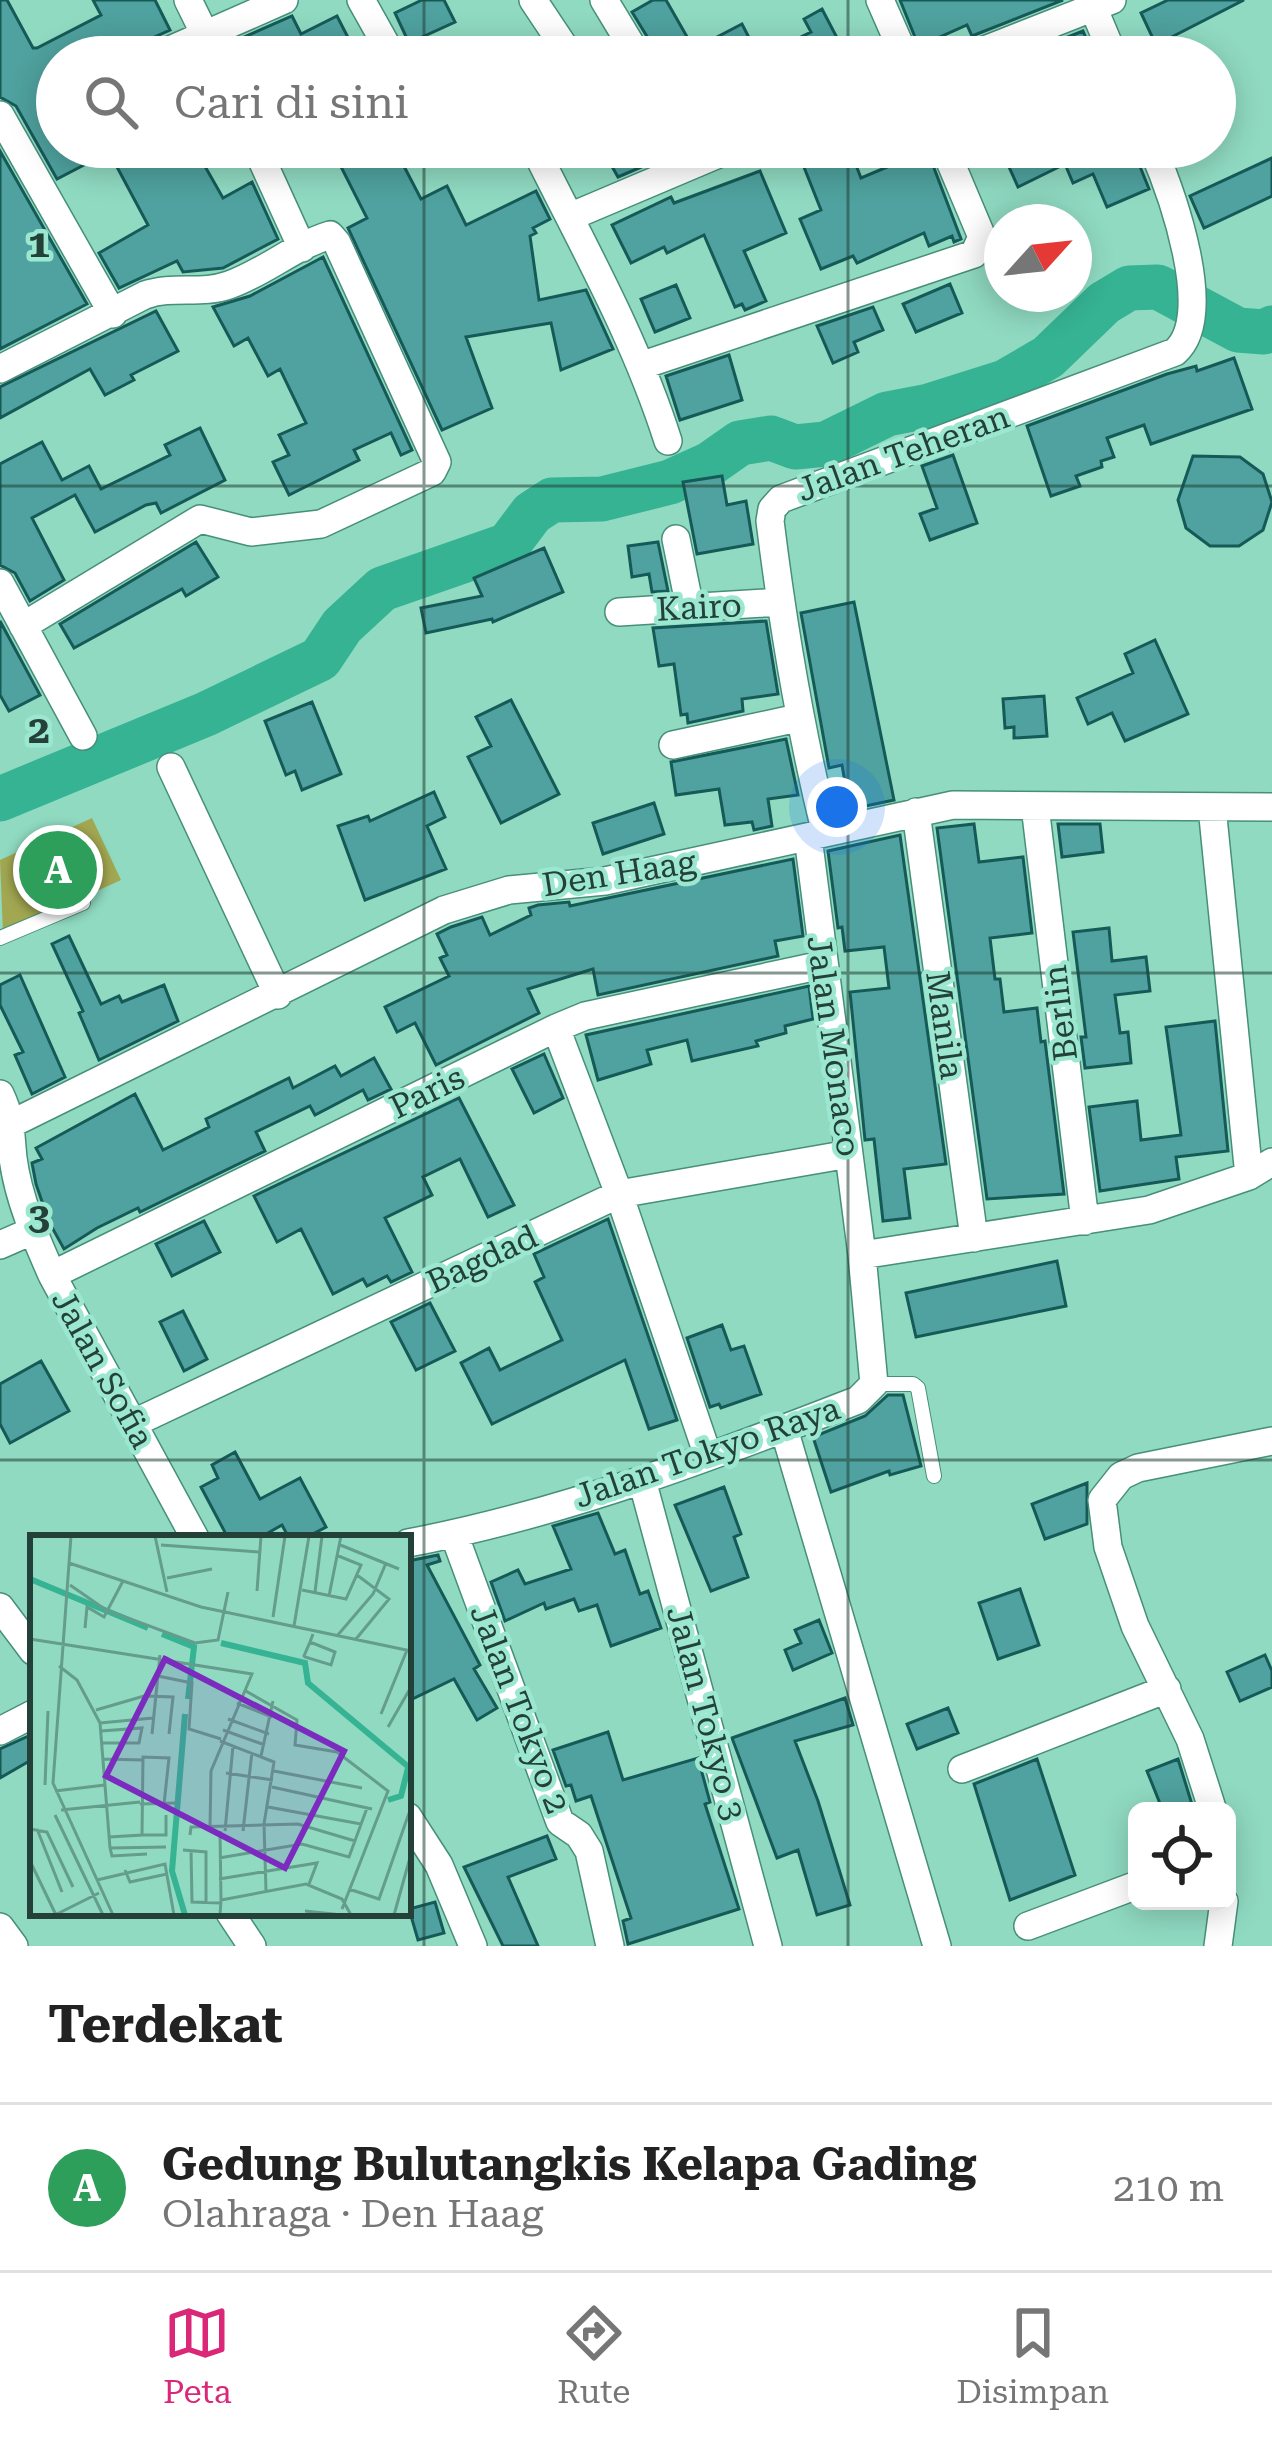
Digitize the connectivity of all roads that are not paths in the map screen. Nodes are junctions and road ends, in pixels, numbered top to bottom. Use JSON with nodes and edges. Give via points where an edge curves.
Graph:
{"nodes":[{"id":1,"x":188,"y":0,"type":"edge"},
{"id":2,"x":284,"y":0,"type":"edge"},
{"id":3,"x":361,"y":0,"type":"edge"},
{"id":4,"x":533,"y":0,"type":"edge"},
{"id":5,"x":604,"y":0,"type":"edge"},
{"id":6,"x":880,"y":0,"type":"edge"},
{"id":7,"x":1099,"y":2,"type":"edge"},
{"id":8,"x":206,"y":36,"type":"edge"},
{"id":9,"x":226,"y":36,"type":"edge"},
{"id":10,"x":381,"y":36,"type":"edge"},
{"id":11,"x":557,"y":36,"type":"edge"},
{"id":12,"x":626,"y":36,"type":"edge"},
{"id":13,"x":896,"y":36,"type":"edge"},
{"id":14,"x":1017,"y":36,"type":"edge"},
{"id":15,"x":1108,"y":36,"type":"edge"},
{"id":16,"x":0,"y":115,"type":"edge"},
{"id":17,"x":266,"y":168,"type":"edge"},
{"id":18,"x":546,"y":168,"type":"edge"},
{"id":19,"x":678,"y":168,"type":"edge"},
{"id":20,"x":953,"y":168,"type":"edge"},
{"id":21,"x":1159,"y":168,"type":"edge"},
{"id":22,"x":572,"y":216,"type":"junction"},
{"id":23,"x":302,"y":248,"type":"junction"},
{"id":24,"x":112,"y":314,"type":"junction"},
{"id":25,"x":643,"y":365,"type":"junction"},
{"id":26,"x":0,"y":369,"type":"edge"},
{"id":27,"x":668,"y":441,"type":"dead end"},
{"id":28,"x":676,"y":538,"type":"dead end"},
{"id":29,"x":0,"y":583,"type":"edge"},
{"id":30,"x":779,"y":602,"type":"junction"},
{"id":31,"x":691,"y":608,"type":"junction"},
{"id":32,"x":619,"y":612,"type":"dead end"},
{"id":33,"x":22,"y":626,"type":"junction"},
{"id":34,"x":798,"y":718,"type":"junction"},
{"id":35,"x":83,"y":736,"type":"dead end"},
{"id":36,"x":673,"y":745,"type":"dead end"},
{"id":37,"x":171,"y":767,"type":"dead end"},
{"id":38,"x":1035,"y":806,"type":"junction"},
{"id":39,"x":1212,"y":807,"type":"junction"},
{"id":40,"x":1272,"y":807,"type":"edge"},
{"id":41,"x":916,"y":812,"type":"junction"},
{"id":42,"x":816,"y":834,"type":"junction"},
{"id":43,"x":83,"y":903,"type":"dead end"},
{"id":44,"x":0,"y":938,"type":"edge"},
{"id":45,"x":822,"y":965,"type":"junction"},
{"id":46,"x":278,"y":994,"type":"junction"},
{"id":47,"x":556,"y":1028,"type":"junction"},
{"id":48,"x":0,"y":1094,"type":"edge"},
{"id":49,"x":14,"y":1123,"type":"junction"},
{"id":50,"x":849,"y":1154,"type":"junction"},
{"id":51,"x":1261,"y":1169,"type":"edge"},
{"id":52,"x":619,"y":1194,"type":"junction"},
{"id":53,"x":1085,"y":1221,"type":"junction"},
{"id":54,"x":32,"y":1231,"type":"junction"},
{"id":55,"x":974,"y":1238,"type":"junction"},
{"id":56,"x":0,"y":1245,"type":"edge"},
{"id":57,"x":862,"y":1255,"type":"junction"},
{"id":58,"x":52,"y":1275,"type":"junction"},
{"id":59,"x":874,"y":1384,"type":"junction"},
{"id":60,"x":134,"y":1423,"type":"junction"},
{"id":61,"x":784,"y":1429,"type":"junction"},
{"id":62,"x":1272,"y":1441,"type":"edge"},
{"id":63,"x":708,"y":1456,"type":"junction"},
{"id":64,"x":934,"y":1476,"type":"dead end"},
{"id":65,"x":642,"y":1480,"type":"junction"},
{"id":66,"x":454,"y":1534,"type":"junction"},
{"id":67,"x":193,"y":1535,"type":"edge"},
{"id":68,"x":411,"y":1542,"type":"edge"},
{"id":69,"x":0,"y":1607,"type":"edge"},
{"id":70,"x":30,"y":1647,"type":"edge"},
{"id":71,"x":1167,"y":1689,"type":"junction"},
{"id":72,"x":30,"y":1716,"type":"edge"},
{"id":73,"x":0,"y":1731,"type":"edge"},
{"id":74,"x":962,"y":1769,"type":"dead end"},
{"id":75,"x":1210,"y":1802,"type":"edge"},
{"id":76,"x":411,"y":1822,"type":"edge"},
{"id":77,"x":1128,"y":1888,"type":"edge"},
{"id":78,"x":1224,"y":1910,"type":"edge"},
{"id":79,"x":232,"y":1916,"type":"edge"},
{"id":80,"x":1028,"y":1926,"type":"dead end"},
{"id":81,"x":0,"y":1928,"type":"edge"},
{"id":82,"x":14,"y":1946,"type":"edge"},
{"id":83,"x":252,"y":1946,"type":"edge"},
{"id":84,"x":473,"y":1946,"type":"edge"},
{"id":85,"x":610,"y":1946,"type":"edge"},
{"id":86,"x":768,"y":1946,"type":"edge"},
{"id":87,"x":937,"y":1946,"type":"edge"},
{"id":88,"x":1218,"y":1946,"type":"edge"}],
"edges":[{"from":1,"to":8,"type":"street"},
{"from":2,"to":9,"type":"street"},
{"from":3,"to":10,"type":"street"},
{"from":4,"to":11,"type":"street"},
{"from":5,"to":12,"type":"street"},
{"from":6,"to":13,"type":"street"},
{"from":7,"to":14,"type":"street"},
{"from":7,"to":15,"type":"street"},
{"from":16,"to":24,"type":"street"},
{"from":17,"to":23,"type":"street"},
{"from":18,"to":22,"type":"street"},
{"from":19,"to":22,"type":"street"},
{"from":20,"to":25,"type":"street","via":[[982,237],[974,254]]},
{"from":21,"to":30,"type":"street","name":"Jalan Teheran","via":[[1190,284],[1188,338],[1174,352],[781,499],[770,521]]},
{"from":22,"to":25,"type":"street"},
{"from":23,"to":24,"type":"street","via":[[232,284],[159,290]]},
{"from":23,"to":33,"type":"street","via":[[331,236],[338,243],[435,468],[321,524],[251,532],[200,519]]},
{"from":24,"to":26,"type":"street"},
{"from":25,"to":27,"type":"street"},
{"from":28,"to":31,"type":"street"},
{"from":29,"to":33,"type":"street"},
{"from":30,"to":31,"type":"street","name":"Kairo"},
{"from":30,"to":34,"type":"street","name":"Jalan Teheran"},
{"from":31,"to":32,"type":"street","name":"Kairo"},
{"from":33,"to":35,"type":"street"},
{"from":34,"to":36,"type":"street"},
{"from":34,"to":42,"type":"street","name":"Jalan Teheran"},
{"from":37,"to":46,"type":"street"},
{"from":38,"to":39,"type":"street","name":"Den Haag"},
{"from":38,"to":41,"type":"street","name":"Den Haag"},
{"from":38,"to":53,"type":"street","name":"Berlin"},
{"from":39,"to":40,"type":"street","name":"Den Haag"},
{"from":39,"to":51,"type":"street"},
{"from":41,"to":42,"type":"street","name":"Den Haag"},
{"from":41,"to":55,"type":"street","name":"Manila"},
{"from":42,"to":45,"type":"street","name":"Jalan Monaco"},
{"from":42,"to":46,"type":"street","name":"Den Haag","via":[[605,881],[478,897]]},
{"from":43,"to":44,"type":"lane"},
{"from":45,"to":47,"type":"street","name":"Paris"},
{"from":45,"to":50,"type":"street","name":"Jalan Monaco"},
{"from":46,"to":49,"type":"street","name":"Den Haag"},
{"from":47,"to":52,"type":"street"},
{"from":47,"to":58,"type":"street","name":"Paris"},
{"from":48,"to":49,"type":"street"},
{"from":49,"to":54,"type":"street","name":"Jalan Sofia","via":[[13,1158]]},
{"from":50,"to":52,"type":"street","name":"Bagdad"},
{"from":50,"to":57,"type":"street","name":"Jalan Monaco"},
{"from":51,"to":53,"type":"street","via":[[1149,1210]]},
{"from":52,"to":60,"type":"street","name":"Bagdad"},
{"from":52,"to":63,"type":"street"},
{"from":53,"to":55,"type":"street"},
{"from":54,"to":56,"type":"street"},
{"from":54,"to":58,"type":"street","name":"Jalan Sofia"},
{"from":55,"to":57,"type":"street"},
{"from":57,"to":59,"type":"street","name":"Jalan Tokyo Raya"},
{"from":58,"to":60,"type":"street","name":"Jalan Sofia"},
{"from":59,"to":61,"type":"street","name":"Jalan Tokyo Raya","via":[[858,1400]]},
{"from":59,"to":64,"type":"lane","via":[[918,1388]]},
{"from":60,"to":67,"type":"street","name":"Jalan Sofia"},
{"from":61,"to":63,"type":"street","name":"Jalan Tokyo Raya"},
{"from":61,"to":87,"type":"street"},
{"from":62,"to":71,"type":"street","via":[[1138,1468],[1102,1500],[1108,1547]]},
{"from":63,"to":65,"type":"street","name":"Jalan Tokyo Raya"},
{"from":65,"to":66,"type":"street","name":"Jalan Tokyo Raya"},
{"from":65,"to":86,"type":"street","name":"Jalan Tokyo 3"},
{"from":66,"to":68,"type":"street","name":"Jalan Tokyo Raya"},
{"from":66,"to":85,"type":"street","name":"Jalan Tokyo 2","via":[[560,1822],[589,1851]]},
{"from":69,"to":70,"type":"street"},
{"from":71,"to":74,"type":"street"},
{"from":71,"to":75,"type":"street"},
{"from":72,"to":73,"type":"street"},
{"from":76,"to":84,"type":"street"},
{"from":77,"to":80,"type":"street"},
{"from":78,"to":88,"type":"street"},
{"from":79,"to":83,"type":"street"},
{"from":81,"to":82,"type":"street"}]}
